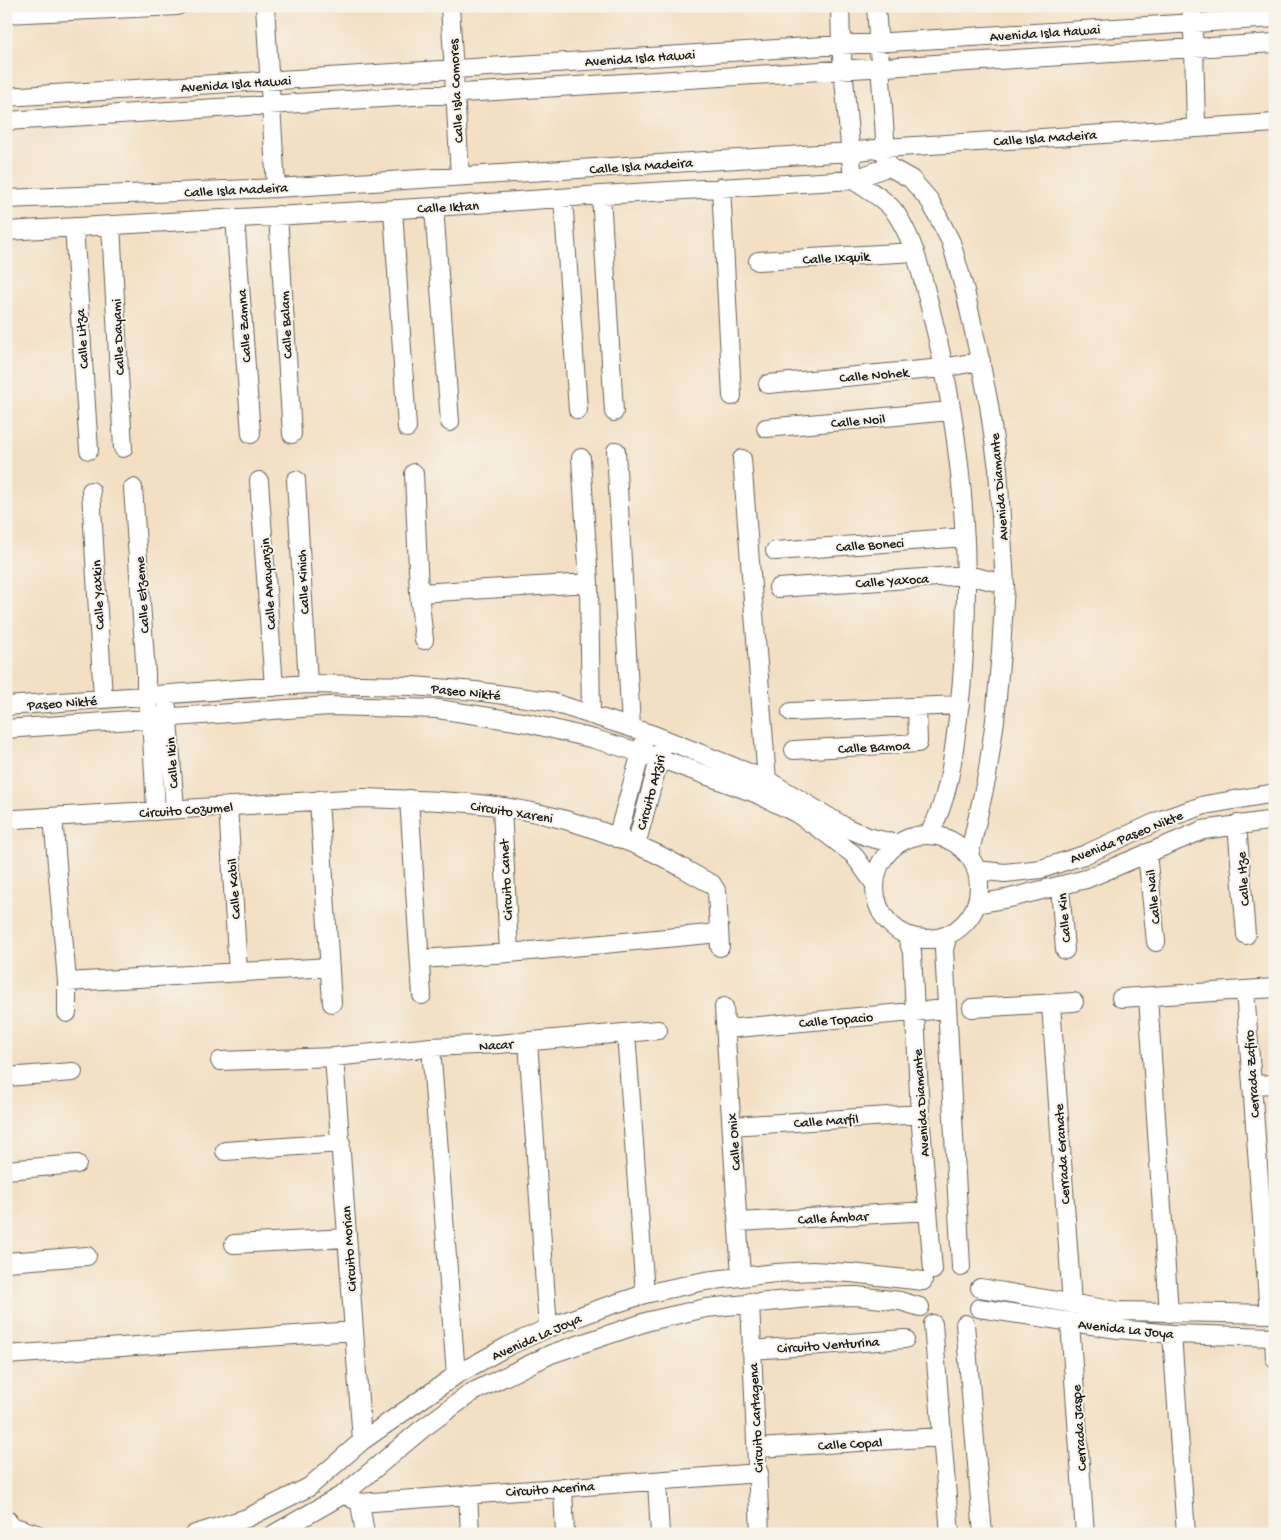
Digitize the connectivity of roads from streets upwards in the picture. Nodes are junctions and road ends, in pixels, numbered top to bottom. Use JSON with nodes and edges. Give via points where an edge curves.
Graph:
{"nodes":[{"id":1,"x":177,"y":6,"type":"edge"},
{"id":2,"x":265,"y":6,"type":"edge"},
{"id":3,"x":450,"y":6,"type":"edge"},
{"id":4,"x":840,"y":6,"type":"edge"},
{"id":5,"x":876,"y":6,"type":"edge"},
{"id":6,"x":6,"y":14,"type":"edge"},
{"id":7,"x":1192,"y":15,"type":"edge"},
{"id":8,"x":1275,"y":18,"type":"edge"},
{"id":9,"x":878,"y":42,"type":"junction"},
{"id":10,"x":1275,"y":43,"type":"edge"},
{"id":11,"x":841,"y":45,"type":"junction"},
{"id":12,"x":1194,"y":48,"type":"junction"},
{"id":13,"x":880,"y":67,"type":"junction"},
{"id":14,"x":454,"y":69,"type":"junction"},
{"id":15,"x":844,"y":69,"type":"junction"},
{"id":16,"x":270,"y":81,"type":"junction"},
{"id":17,"x":455,"y":93,"type":"junction"},
{"id":18,"x":6,"y":97,"type":"edge"},
{"id":19,"x":271,"y":104,"type":"junction"},
{"id":20,"x":6,"y":121,"type":"edge"},
{"id":21,"x":1275,"y":123,"type":"edge"},
{"id":22,"x":1196,"y":127,"type":"junction"},
{"id":23,"x":884,"y":148,"type":"junction"},
{"id":24,"x":850,"y":152,"type":"junction"},
{"id":25,"x":887,"y":167,"type":"junction"},
{"id":26,"x":460,"y":176,"type":"junction"},
{"id":27,"x":853,"y":180,"type":"junction"},
{"id":28,"x":722,"y":187,"type":"junction"},
{"id":29,"x":276,"y":188,"type":"junction"},
{"id":30,"x":601,"y":195,"type":"junction"},
{"id":31,"x":563,"y":198,"type":"junction"},
{"id":32,"x":6,"y":199,"type":"edge"},
{"id":33,"x":434,"y":208,"type":"junction"},
{"id":34,"x":393,"y":209,"type":"junction"},
{"id":35,"x":278,"y":215,"type":"junction"},
{"id":36,"x":235,"y":218,"type":"junction"},
{"id":37,"x":111,"y":225,"type":"junction"},
{"id":38,"x":74,"y":227,"type":"junction"},
{"id":39,"x":6,"y":232,"type":"edge"},
{"id":40,"x":914,"y":252,"type":"junction"},
{"id":41,"x":758,"y":261,"type":"dead end"},
{"id":42,"x":981,"y":362,"type":"junction"},
{"id":43,"x":943,"y":368,"type":"junction"},
{"id":44,"x":768,"y":384,"type":"dead end"},
{"id":45,"x":732,"y":396,"type":"dead end"},
{"id":46,"x":578,"y":410,"type":"dead end"},
{"id":47,"x":950,"y":411,"type":"junction"},
{"id":48,"x":614,"y":412,"type":"dead end"},
{"id":49,"x":450,"y":422,"type":"dead end"},
{"id":50,"x":407,"y":428,"type":"dead end"},
{"id":51,"x":766,"y":428,"type":"dead end"},
{"id":52,"x":251,"y":434,"type":"dead end"},
{"id":53,"x":292,"y":434,"type":"dead end"},
{"id":54,"x":123,"y":448,"type":"dead end"},
{"id":55,"x":89,"y":450,"type":"dead end"},
{"id":56,"x":616,"y":452,"type":"dead end"},
{"id":57,"x":581,"y":458,"type":"dead end"},
{"id":58,"x":742,"y":458,"type":"dead end"},
{"id":59,"x":414,"y":473,"type":"dead end"},
{"id":60,"x":296,"y":480,"type":"dead end"},
{"id":61,"x":259,"y":481,"type":"dead end"},
{"id":62,"x":133,"y":488,"type":"dead end"},
{"id":63,"x":91,"y":492,"type":"dead end"},
{"id":64,"x":965,"y":538,"type":"junction"},
{"id":65,"x":775,"y":551,"type":"dead end"},
{"id":66,"x":967,"y":575,"type":"junction"},
{"id":67,"x":589,"y":583,"type":"junction"},
{"id":68,"x":1006,"y":584,"type":"junction"},
{"id":69,"x":778,"y":588,"type":"dead end"},
{"id":70,"x":419,"y":593,"type":"junction"},
{"id":71,"x":424,"y":640,"type":"dead end"},
{"id":72,"x":146,"y":674,"type":"junction"},
{"id":73,"x":308,"y":684,"type":"junction"},
{"id":74,"x":274,"y":687,"type":"junction"},
{"id":75,"x":166,"y":694,"type":"junction"},
{"id":76,"x":146,"y":696,"type":"junction"},
{"id":77,"x":103,"y":698,"type":"junction"},
{"id":78,"x":960,"y":705,"type":"junction"},
{"id":79,"x":6,"y":706,"type":"edge"},
{"id":80,"x":917,"y":707,"type":"junction"},
{"id":81,"x":791,"y":712,"type":"dead end"},
{"id":82,"x":591,"y":715,"type":"junction"},
{"id":83,"x":160,"y":717,"type":"junction"},
{"id":84,"x":6,"y":729,"type":"edge"},
{"id":85,"x":639,"y":730,"type":"junction"},
{"id":86,"x":664,"y":739,"type":"junction"},
{"id":87,"x":794,"y":750,"type":"dead end"},
{"id":88,"x":641,"y":754,"type":"junction"},
{"id":89,"x":659,"y":758,"type":"junction"},
{"id":90,"x":767,"y":780,"type":"junction"},
{"id":91,"x":1275,"y":793,"type":"edge"},
{"id":92,"x":319,"y":800,"type":"junction"},
{"id":93,"x":409,"y":800,"type":"junction"},
{"id":94,"x":228,"y":806,"type":"junction"},
{"id":95,"x":502,"y":807,"type":"junction"},
{"id":96,"x":175,"y":809,"type":"junction"},
{"id":97,"x":156,"y":811,"type":"junction"},
{"id":98,"x":53,"y":817,"type":"junction"},
{"id":99,"x":16,"y":819,"type":"dead end"},
{"id":100,"x":1275,"y":820,"type":"edge"},
{"id":101,"x":1238,"y":824,"type":"junction"},
{"id":102,"x":928,"y":834,"type":"junction"},
{"id":103,"x":617,"y":838,"type":"junction"},
{"id":104,"x":896,"y":844,"type":"junction"},
{"id":105,"x":636,"y":845,"type":"junction"},
{"id":106,"x":1147,"y":853,"type":"junction"},
{"id":107,"x":973,"y":863,"type":"junction"},
{"id":108,"x":874,"y":883,"type":"junction"},
{"id":109,"x":1060,"y":886,"type":"junction"},
{"id":110,"x":976,"y":904,"type":"junction"},
{"id":111,"x":948,"y":935,"type":"junction"},
{"id":112,"x":1246,"y":935,"type":"dead end"},
{"id":113,"x":907,"y":936,"type":"junction"},
{"id":114,"x":1156,"y":942,"type":"dead end"},
{"id":115,"x":1065,"y":950,"type":"dead end"},
{"id":116,"x":509,"y":953,"type":"junction"},
{"id":117,"x":420,"y":959,"type":"junction"},
{"id":118,"x":330,"y":967,"type":"junction"},
{"id":119,"x":238,"y":972,"type":"junction"},
{"id":120,"x":67,"y":982,"type":"junction"},
{"id":121,"x":1275,"y":988,"type":"edge"},
{"id":122,"x":1245,"y":990,"type":"junction"},
{"id":123,"x":422,"y":995,"type":"dead end"},
{"id":124,"x":1148,"y":997,"type":"junction"},
{"id":125,"x":1121,"y":998,"type":"dead end"},
{"id":126,"x":1074,"y":1002,"type":"dead end"},
{"id":127,"x":332,"y":1003,"type":"dead end"},
{"id":128,"x":1051,"y":1004,"type":"junction"},
{"id":129,"x":724,"y":1007,"type":"dead end"},
{"id":130,"x":972,"y":1008,"type":"dead end"},
{"id":131,"x":946,"y":1009,"type":"junction"},
{"id":132,"x":914,"y":1012,"type":"junction"},
{"id":133,"x":67,"y":1013,"type":"dead end"},
{"id":134,"x":726,"y":1028,"type":"junction"},
{"id":135,"x":658,"y":1030,"type":"dead end"},
{"id":136,"x":626,"y":1033,"type":"junction"},
{"id":137,"x":528,"y":1041,"type":"junction"},
{"id":138,"x":432,"y":1047,"type":"junction"},
{"id":139,"x":334,"y":1057,"type":"junction"},
{"id":140,"x":220,"y":1062,"type":"dead end"},
{"id":141,"x":73,"y":1072,"type":"dead end"},
{"id":142,"x":6,"y":1077,"type":"edge"},
{"id":143,"x":1275,"y":1084,"type":"edge"},
{"id":144,"x":1252,"y":1085,"type":"junction"},
{"id":145,"x":920,"y":1114,"type":"junction"},
{"id":146,"x":732,"y":1126,"type":"junction"},
{"id":147,"x":340,"y":1143,"type":"junction"},
{"id":148,"x":225,"y":1151,"type":"dead end"},
{"id":149,"x":77,"y":1164,"type":"dead end"},
{"id":150,"x":6,"y":1170,"type":"edge"},
{"id":151,"x":928,"y":1211,"type":"junction"},
{"id":152,"x":738,"y":1222,"type":"junction"},
{"id":153,"x":347,"y":1238,"type":"junction"},
{"id":154,"x":234,"y":1244,"type":"dead end"},
{"id":155,"x":87,"y":1256,"type":"dead end"},
{"id":156,"x":6,"y":1262,"type":"edge"},
{"id":157,"x":961,"y":1267,"type":"junction"},
{"id":158,"x":928,"y":1275,"type":"junction"},
{"id":159,"x":742,"y":1277,"type":"junction"},
{"id":160,"x":980,"y":1288,"type":"junction"},
{"id":161,"x":645,"y":1294,"type":"junction"},
{"id":162,"x":750,"y":1302,"type":"junction"},
{"id":163,"x":1072,"y":1304,"type":"junction"},
{"id":164,"x":920,"y":1307,"type":"junction"},
{"id":165,"x":979,"y":1308,"type":"junction"},
{"id":166,"x":1170,"y":1313,"type":"junction"},
{"id":167,"x":1272,"y":1314,"type":"edge"},
{"id":168,"x":1070,"y":1322,"type":"junction"},
{"id":169,"x":934,"y":1324,"type":"junction"},
{"id":170,"x":965,"y":1324,"type":"junction"},
{"id":171,"x":548,"y":1328,"type":"junction"},
{"id":172,"x":354,"y":1331,"type":"junction"},
{"id":173,"x":1172,"y":1334,"type":"junction"},
{"id":174,"x":1274,"y":1337,"type":"edge"},
{"id":175,"x":904,"y":1339,"type":"dead end"},
{"id":176,"x":751,"y":1350,"type":"junction"},
{"id":177,"x":6,"y":1355,"type":"edge"},
{"id":178,"x":1275,"y":1358,"type":"edge"},
{"id":179,"x":456,"y":1375,"type":"junction"},
{"id":180,"x":419,"y":1402,"type":"junction"},
{"id":181,"x":428,"y":1425,"type":"junction"},
{"id":182,"x":942,"y":1437,"type":"junction"},
{"id":183,"x":362,"y":1441,"type":"junction"},
{"id":184,"x":758,"y":1448,"type":"junction"},
{"id":185,"x":759,"y":1473,"type":"junction"},
{"id":186,"x":657,"y":1482,"type":"junction"},
{"id":187,"x":563,"y":1487,"type":"junction"},
{"id":188,"x":344,"y":1494,"type":"junction"},
{"id":189,"x":468,"y":1494,"type":"junction"},
{"id":190,"x":360,"y":1503,"type":"junction"},
{"id":191,"x":8,"y":1527,"type":"edge"},
{"id":192,"x":37,"y":1534,"type":"edge"},
{"id":193,"x":195,"y":1534,"type":"edge"},
{"id":194,"x":274,"y":1534,"type":"edge"},
{"id":195,"x":365,"y":1534,"type":"edge"},
{"id":196,"x":470,"y":1534,"type":"edge"},
{"id":197,"x":565,"y":1534,"type":"edge"},
{"id":198,"x":660,"y":1534,"type":"edge"},
{"id":199,"x":760,"y":1534,"type":"edge"},
{"id":200,"x":950,"y":1534,"type":"edge"},
{"id":201,"x":983,"y":1534,"type":"edge"},
{"id":202,"x":1086,"y":1534,"type":"edge"},
{"id":203,"x":1186,"y":1534,"type":"edge"}],
"edges":[{"from":1,"to":6,"type":"street"},
{"from":2,"to":16,"type":"street"},
{"from":3,"to":14,"type":"street","name":"Calle Isla Comores"},
{"from":4,"to":11,"type":"street"},
{"from":5,"to":9,"type":"street"},
{"from":7,"to":8,"type":"street","name":"Avenida Isla Hawai"},
{"from":7,"to":9,"type":"street","name":"Avenida Isla Hawai"},
{"from":7,"to":12,"type":"street"},
{"from":9,"to":11,"type":"street","name":"Avenida Isla Hawai"},
{"from":9,"to":13,"type":"street"},
{"from":10,"to":12,"type":"street","name":"Avenida Isla Hawai"},
{"from":11,"to":14,"type":"street","name":"Avenida Isla Hawai"},
{"from":11,"to":15,"type":"street"},
{"from":12,"to":13,"type":"street","name":"Avenida Isla Hawai"},
{"from":12,"to":22,"type":"street"},
{"from":13,"to":15,"type":"street","name":"Avenida Isla Hawai"},
{"from":13,"to":23,"type":"street"},
{"from":14,"to":16,"type":"street","name":"Avenida Isla Hawai"},
{"from":14,"to":17,"type":"street","name":"Calle Isla Comores"},
{"from":15,"to":17,"type":"street","name":"Avenida Isla Hawai"},
{"from":15,"to":24,"type":"street"},
{"from":16,"to":18,"type":"street","name":"Avenida Isla Hawai"},
{"from":16,"to":19,"type":"street"},
{"from":17,"to":19,"type":"street","name":"Avenida Isla Hawai"},
{"from":17,"to":26,"type":"street","name":"Calle Isla Comores"},
{"from":19,"to":20,"type":"street","name":"Avenida Isla Hawai"},
{"from":19,"to":29,"type":"street"},
{"from":21,"to":22,"type":"street","name":"Calle Isla Madeira"},
{"from":22,"to":23,"type":"street","name":"Calle Isla Madeira"},
{"from":23,"to":24,"type":"street","name":"Calle Isla Madeira"},
{"from":23,"to":25,"type":"street"},
{"from":24,"to":26,"type":"street","name":"Calle Isla Madeira"},
{"from":24,"to":27,"type":"street"},
{"from":25,"to":27,"type":"street","name":"Calle Iktan"},
{"from":25,"to":42,"type":"street","name":"Avenida Diamante","via":[[911,179],[930,201],[950,242]]},
{"from":26,"to":29,"type":"street","name":"Calle Isla Madeira"},
{"from":27,"to":28,"type":"street","name":"Calle Iktan"},
{"from":27,"to":40,"type":"street","via":[[878,196],[896,214]]},
{"from":28,"to":30,"type":"street","name":"Calle Iktan"},
{"from":28,"to":45,"type":"street"},
{"from":29,"to":32,"type":"street","name":"Calle Isla Madeira"},
{"from":30,"to":31,"type":"street","name":"Calle Iktan"},
{"from":30,"to":48,"type":"street"},
{"from":31,"to":33,"type":"street","name":"Calle Iktan"},
{"from":31,"to":46,"type":"street"},
{"from":33,"to":34,"type":"street","name":"Calle Iktan"},
{"from":33,"to":49,"type":"street"},
{"from":34,"to":35,"type":"street","name":"Calle Iktan"},
{"from":34,"to":50,"type":"street"},
{"from":35,"to":36,"type":"street","name":"Calle Iktan"},
{"from":35,"to":53,"type":"street","name":"Calle Balam"},
{"from":36,"to":37,"type":"street","name":"Calle Iktan"},
{"from":36,"to":52,"type":"street","name":"Calle Zamna"},
{"from":37,"to":38,"type":"street","name":"Calle Iktan"},
{"from":37,"to":54,"type":"street","name":"Calle Dayami"},
{"from":38,"to":39,"type":"street","name":"Calle Iktan"},
{"from":38,"to":55,"type":"street","name":"Calle Litza"},
{"from":40,"to":41,"type":"street","name":"Calle Ixquik"},
{"from":40,"to":43,"type":"street"},
{"from":42,"to":43,"type":"street","name":"Calle Nohek"},
{"from":42,"to":68,"type":"street","name":"Avenida Diamante","via":[[998,469]]},
{"from":43,"to":44,"type":"street","name":"Calle Nohek"},
{"from":43,"to":47,"type":"street"},
{"from":47,"to":51,"type":"street","name":"Calle Noil"},
{"from":47,"to":64,"type":"street"},
{"from":56,"to":85,"type":"street","name":"Circuito Atziri"},
{"from":57,"to":67,"type":"street"},
{"from":58,"to":90,"type":"street"},
{"from":59,"to":70,"type":"street"},
{"from":60,"to":73,"type":"street","name":"Calle Kinich"},
{"from":61,"to":74,"type":"street","name":"Calle Anayanzin"},
{"from":62,"to":72,"type":"street","name":"Calle Etzeme"},
{"from":63,"to":77,"type":"street","name":"Calle Yaxkin"},
{"from":64,"to":65,"type":"street","name":"Calle Boneci"},
{"from":64,"to":66,"type":"street"},
{"from":66,"to":68,"type":"street","name":"Calle Yaxoca"},
{"from":66,"to":69,"type":"street","name":"Calle Yaxoca"},
{"from":66,"to":78,"type":"street"},
{"from":67,"to":70,"type":"street"},
{"from":67,"to":82,"type":"street"},
{"from":68,"to":107,"type":"street","name":"Avenida Diamante","via":[[995,720]]},
{"from":70,"to":71,"type":"street"},
{"from":72,"to":75,"type":"street"},
{"from":72,"to":76,"type":"street"},
{"from":73,"to":74,"type":"street","name":"Paseo Nikté"},
{"from":73,"to":82,"type":"street","name":"Paseo Nikté","via":[[475,691],[548,702]]},
{"from":74,"to":75,"type":"street","name":"Paseo Nikté"},
{"from":75,"to":76,"type":"street","name":"Paseo Nikté"},
{"from":75,"to":83,"type":"street"},
{"from":76,"to":77,"type":"street","name":"Paseo Nikté"},
{"from":76,"to":83,"type":"street"},
{"from":77,"to":79,"type":"street","name":"Paseo Nikté"},
{"from":78,"to":80,"type":"street"},
{"from":78,"to":102,"type":"street","via":[[947,790],[938,819]]},
{"from":80,"to":81,"type":"street"},
{"from":80,"to":87,"type":"street","name":"Calle Bamoa","via":[[918,743]]},
{"from":82,"to":85,"type":"street","name":"Paseo Nikté"},
{"from":83,"to":84,"type":"street","name":"Paseo Nikté"},
{"from":83,"to":88,"type":"street","name":"Paseo Nikté","via":[[330,706],[438,709],[528,723]]},
{"from":83,"to":96,"type":"street","name":"Calle Ikin"},
{"from":83,"to":97,"type":"street","name":"Calle Ikin"},
{"from":85,"to":86,"type":"street","name":"Paseo Nikté"},
{"from":85,"to":88,"type":"street","name":"Circuito Atziri"},
{"from":86,"to":89,"type":"street","name":"Circuito Atziri"},
{"from":86,"to":90,"type":"street","name":"Paseo Nikté"},
{"from":88,"to":89,"type":"street","name":"Paseo Nikté"},
{"from":88,"to":103,"type":"street","name":"Circuito Atziri"},
{"from":89,"to":105,"type":"street","name":"Circuito Atziri"},
{"from":89,"to":108,"type":"street","name":"Paseo Nikté","via":[[755,792],[796,813],[853,854]]},
{"from":90,"to":104,"type":"street","name":"Paseo Nikté","via":[[847,828]]},
{"from":91,"to":107,"type":"street","name":"Avenida Paseo Nikte","via":[[1205,805],[1162,820],[1084,855],[1041,869],[1005,874]]},
{"from":92,"to":93,"type":"street","name":"Circuito Cozumel"},
{"from":92,"to":94,"type":"street","name":"Circuito Cozumel"},
{"from":92,"to":118,"type":"street"},
{"from":93,"to":95,"type":"street","name":"Circuito Xareni"},
{"from":93,"to":117,"type":"street"},
{"from":94,"to":96,"type":"street","name":"Circuito Cozumel"},
{"from":94,"to":119,"type":"street","name":"Calle Kabil"},
{"from":95,"to":103,"type":"street","name":"Circuito Xareni","via":[[554,817]]},
{"from":95,"to":116,"type":"street","name":"Circuito Canet"},
{"from":96,"to":97,"type":"street","name":"Circuito Cozumel"},
{"from":97,"to":98,"type":"street","name":"Circuito Cozumel"},
{"from":98,"to":99,"type":"street","name":"Circuito Cozumel"},
{"from":98,"to":120,"type":"street"},
{"from":100,"to":101,"type":"street","name":"Avenida Paseo Nikte"},
{"from":101,"to":106,"type":"street","name":"Avenida Paseo Nikte","via":[[1204,830]]},
{"from":101,"to":112,"type":"street","name":"Calle Itze"},
{"from":102,"to":104,"type":"street","via":[[910,837]]},
{"from":102,"to":107,"type":"street","via":[[944,837],[958,845]]},
{"from":103,"to":105,"type":"street","name":"Circuito Xareni"},
{"from":104,"to":108,"type":"street","via":[[885,855]]},
{"from":105,"to":116,"type":"street","name":"Circuito Xareni","via":[[712,884],[717,892],[720,940]]},
{"from":106,"to":109,"type":"street","name":"Avenida Paseo Nikte","via":[[1086,879]]},
{"from":106,"to":114,"type":"street","name":"Calle Nail"},
{"from":107,"to":110,"type":"street","via":[[979,887]]},
{"from":108,"to":113,"type":"street","via":[[875,900],[882,915],[893,928]]},
{"from":109,"to":110,"type":"street","name":"Avenida Paseo Nikte"},
{"from":109,"to":115,"type":"street","name":"Calle Kin"},
{"from":110,"to":111,"type":"street","via":[[970,917]]},
{"from":111,"to":113,"type":"street","via":[[921,940]]},
{"from":111,"to":131,"type":"street","via":[[944,949]]},
{"from":113,"to":132,"type":"street","name":"Avenida Diamante","via":[[912,952]]},
{"from":116,"to":117,"type":"street","name":"Circuito Xareni"},
{"from":117,"to":123,"type":"street"},
{"from":118,"to":119,"type":"street"},
{"from":118,"to":127,"type":"street"},
{"from":119,"to":120,"type":"street"},
{"from":120,"to":133,"type":"street"},
{"from":121,"to":122,"type":"street"},
{"from":122,"to":124,"type":"street"},
{"from":122,"to":144,"type":"street","name":"Cerrada Zafiro"},
{"from":124,"to":125,"type":"street"},
{"from":124,"to":166,"type":"street"},
{"from":126,"to":128,"type":"street"},
{"from":128,"to":130,"type":"street"},
{"from":128,"to":163,"type":"street","name":"Cerrada Granate"},
{"from":129,"to":134,"type":"street","name":"Calle Onix"},
{"from":131,"to":132,"type":"street","name":"Calle Topacio"},
{"from":131,"to":157,"type":"street"},
{"from":132,"to":134,"type":"street","name":"Calle Topacio"},
{"from":132,"to":145,"type":"street","name":"Avenida Diamante"},
{"from":134,"to":146,"type":"street","name":"Calle Onix"},
{"from":135,"to":136,"type":"street","name":"Nacar"},
{"from":136,"to":137,"type":"street","name":"Nacar"},
{"from":136,"to":161,"type":"street"},
{"from":137,"to":138,"type":"street","name":"Nacar"},
{"from":137,"to":171,"type":"street"},
{"from":138,"to":139,"type":"street","name":"Nacar"},
{"from":138,"to":179,"type":"street"},
{"from":139,"to":140,"type":"street","name":"Nacar"},
{"from":139,"to":147,"type":"street","name":"Circuito Morian"},
{"from":141,"to":142,"type":"street"},
{"from":143,"to":144,"type":"street"},
{"from":144,"to":167,"type":"street","name":"Cerrada Zafiro"},
{"from":145,"to":146,"type":"street","name":"Calle Marfil"},
{"from":145,"to":151,"type":"street","name":"Avenida Diamante"},
{"from":146,"to":152,"type":"street","name":"Calle Onix"},
{"from":147,"to":148,"type":"street"},
{"from":147,"to":153,"type":"street","name":"Circuito Morian"},
{"from":149,"to":150,"type":"street"},
{"from":151,"to":152,"type":"street","name":"Calle Ámbar"},
{"from":151,"to":158,"type":"street","name":"Avenida Diamante"},
{"from":152,"to":159,"type":"street","name":"Calle Onix"},
{"from":153,"to":154,"type":"street"},
{"from":153,"to":172,"type":"street","name":"Circuito Morian"},
{"from":155,"to":156,"type":"street"},
{"from":157,"to":158,"type":"street","via":[[942,1266]]},
{"from":157,"to":160,"type":"street","via":[[970,1272]]},
{"from":158,"to":159,"type":"street","name":"Avenida La Joya","via":[[812,1271]]},
{"from":158,"to":164,"type":"street","via":[[919,1289]]},
{"from":159,"to":161,"type":"street","name":"Avenida La Joya"},
{"from":160,"to":163,"type":"street","name":"Avenida La Joya"},
{"from":160,"to":165,"type":"street"},
{"from":161,"to":171,"type":"street","name":"Avenida La Joya"},
{"from":162,"to":164,"type":"street","name":"Avenida La Joya","via":[[856,1296],[900,1301]]},
{"from":162,"to":176,"type":"street","name":"Circuito Cartagena"},
{"from":162,"to":181,"type":"street","name":"Avenida La Joya","via":[[649,1321],[551,1354],[471,1393]]},
{"from":163,"to":166,"type":"street","name":"Avenida La Joya","via":[[1117,1311]]},
{"from":164,"to":169,"type":"street"},
{"from":165,"to":168,"type":"street","name":"Avenida La Joya"},
{"from":165,"to":170,"type":"street"},
{"from":166,"to":167,"type":"street","name":"Avenida La Joya"},
{"from":168,"to":173,"type":"street","name":"Avenida La Joya"},
{"from":168,"to":202,"type":"street","name":"Cerrada Jaspe"},
{"from":169,"to":170,"type":"street","via":[[949,1328]]},
{"from":169,"to":182,"type":"street"},
{"from":170,"to":201,"type":"street"},
{"from":171,"to":179,"type":"street","name":"Avenida La Joya"},
{"from":172,"to":177,"type":"street"},
{"from":172,"to":183,"type":"street","name":"Circuito Morian"},
{"from":173,"to":174,"type":"street","name":"Avenida La Joya"},
{"from":173,"to":203,"type":"street"},
{"from":174,"to":178,"type":"street"},
{"from":175,"to":176,"type":"street","name":"Circuito Venturina"},
{"from":176,"to":184,"type":"street","name":"Circuito Cartagena"},
{"from":179,"to":180,"type":"street","name":"Avenida La Joya"},
{"from":180,"to":181,"type":"street"},
{"from":180,"to":183,"type":"street","name":"Avenida La Joya"},
{"from":181,"to":188,"type":"street","name":"Avenida La Joya"},
{"from":182,"to":184,"type":"street","name":"Calle Copal"},
{"from":182,"to":200,"type":"street"},
{"from":183,"to":193,"type":"street","name":"Avenida La Joya","via":[[309,1487],[247,1518]]},
{"from":184,"to":185,"type":"street","name":"Circuito Cartagena"},
{"from":185,"to":186,"type":"street","name":"Circuito Acerina"},
{"from":185,"to":199,"type":"street","name":"Circuito Cartagena"},
{"from":186,"to":187,"type":"street","name":"Circuito Acerina"},
{"from":186,"to":198,"type":"street"},
{"from":187,"to":189,"type":"street","name":"Circuito Acerina"},
{"from":187,"to":197,"type":"street"},
{"from":188,"to":190,"type":"street"},
{"from":188,"to":194,"type":"street","name":"Avenida La Joya"},
{"from":189,"to":190,"type":"street","name":"Circuito Acerina"},
{"from":189,"to":196,"type":"street"},
{"from":190,"to":195,"type":"street"},
{"from":191,"to":192,"type":"street"}]}
